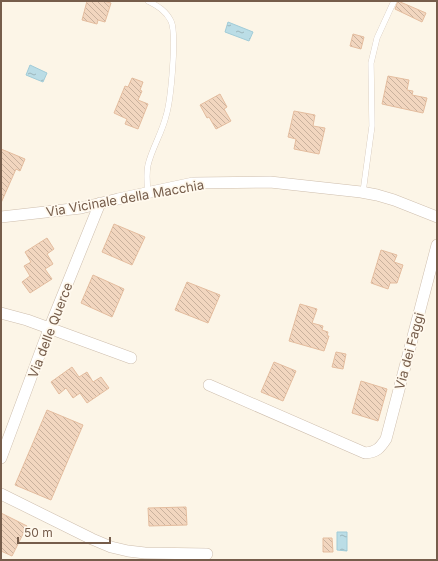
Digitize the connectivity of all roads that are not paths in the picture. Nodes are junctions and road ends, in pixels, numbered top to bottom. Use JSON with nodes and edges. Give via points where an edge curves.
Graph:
{"nodes":[{"id":1,"x":148,"y":1,"type":"edge"},
{"id":2,"x":394,"y":1,"type":"edge"},
{"id":3,"x":148,"y":192,"type":"junction"},
{"id":4,"x":363,"y":192,"type":"junction"},
{"id":5,"x":100,"y":203,"type":"junction"},
{"id":6,"x":1,"y":217,"type":"edge"},
{"id":7,"x":437,"y":217,"type":"edge"},
{"id":8,"x":437,"y":245,"type":"edge"},
{"id":9,"x":1,"y":314,"type":"edge"},
{"id":10,"x":49,"y":329,"type":"junction"},
{"id":11,"x":131,"y":358,"type":"dead end"},
{"id":12,"x":209,"y":385,"type":"dead end"},
{"id":13,"x":1,"y":458,"type":"edge"},
{"id":14,"x":1,"y":494,"type":"edge"},
{"id":15,"x":207,"y":554,"type":"dead end"}],
"edges":[{"from":1,"to":3,"type":"lane","via":[[169,18],[174,35],[169,104],[148,166]]},
{"from":2,"to":4,"type":"lane","via":[[377,38],[371,62],[372,139]]},
{"from":3,"to":4,"type":"street","name":"Via Vicinale della Macchia","via":[[193,183],[270,182]]},
{"from":3,"to":5,"type":"street","name":"Via Vicinale della Macchia"},
{"from":4,"to":7,"type":"street","name":"Via Vicinale della Macchia","via":[[394,200]]},
{"from":5,"to":6,"type":"street","name":"Via Vicinale della Macchia","via":[[81,208]]},
{"from":5,"to":10,"type":"street","name":"Via delle Querce"},
{"from":8,"to":12,"type":"street","name":"Via dei Faggi","via":[[386,439],[374,452],[365,452]]},
{"from":9,"to":10,"type":"street","via":[[27,320]]},
{"from":10,"to":11,"type":"street"},
{"from":10,"to":13,"type":"street","name":"Via delle Querce"},
{"from":14,"to":15,"type":"street","via":[[111,547],[145,553]]}]}
